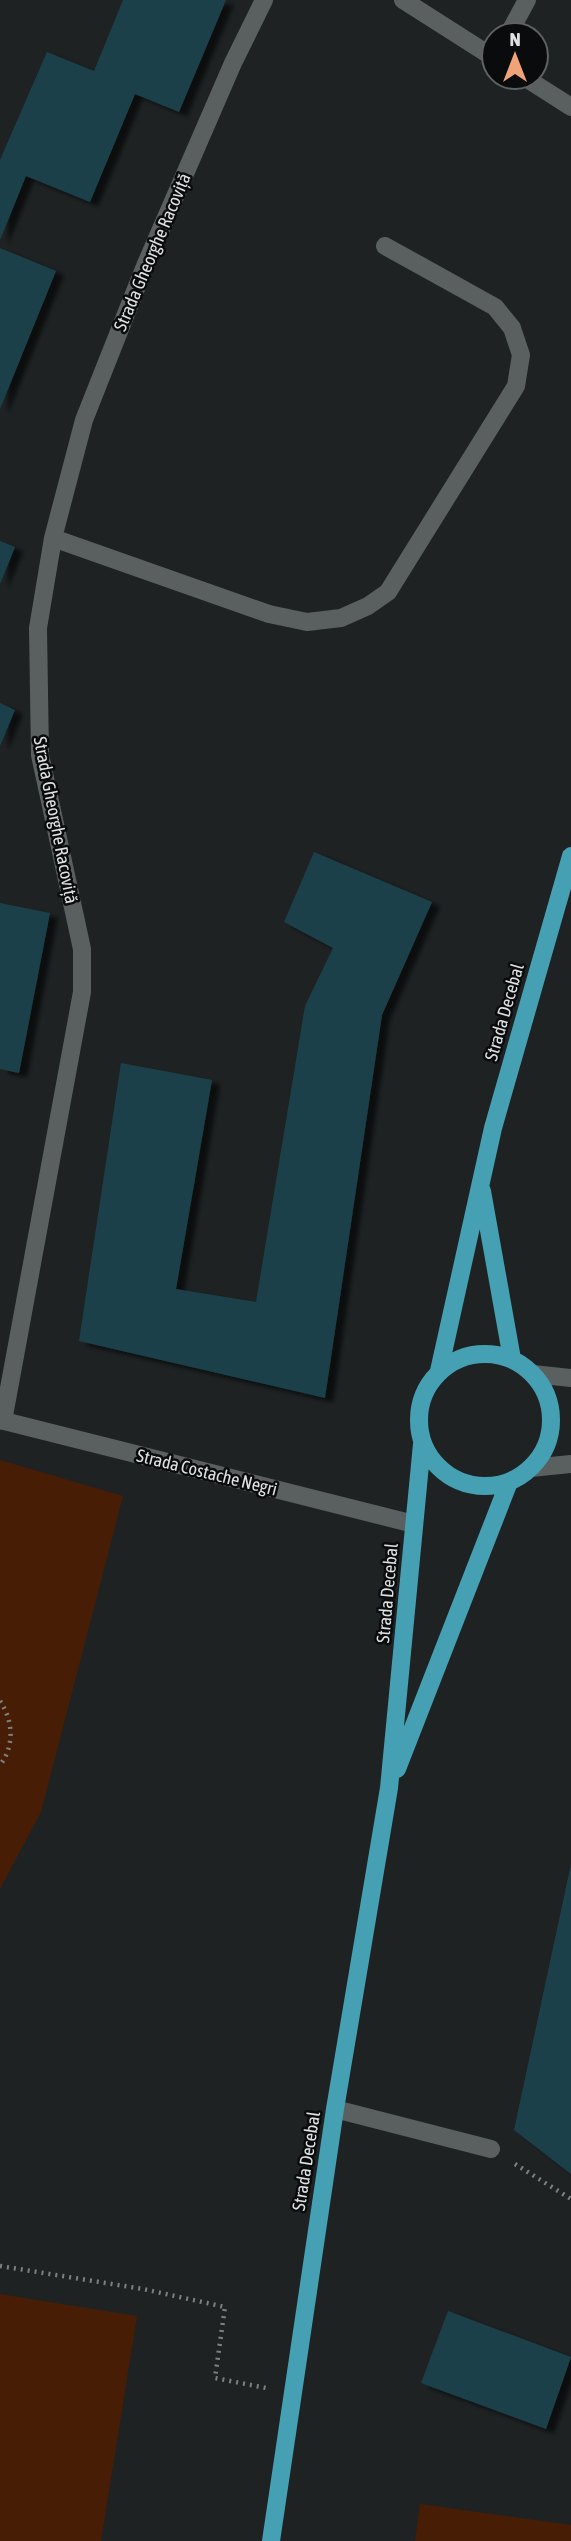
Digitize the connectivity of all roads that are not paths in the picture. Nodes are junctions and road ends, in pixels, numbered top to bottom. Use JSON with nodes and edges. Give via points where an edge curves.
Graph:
{"nodes":[{"id":1,"x":264,"y":0,"type":"edge"},
{"id":2,"x":403,"y":0,"type":"edge"},
{"id":3,"x":527,"y":0,"type":"edge"},
{"id":4,"x":516,"y":21,"type":"edge"},
{"id":5,"x":480,"y":49,"type":"edge"},
{"id":6,"x":546,"y":91,"type":"edge"},
{"id":7,"x":571,"y":107,"type":"edge"},
{"id":8,"x":385,"y":246,"type":"dead end"},
{"id":9,"x":53,"y":538,"type":"junction"},
{"id":10,"x":571,"y":856,"type":"edge"},
{"id":11,"x":480,"y":1181,"type":"junction"},
{"id":12,"x":512,"y":1359,"type":"junction"},
{"id":13,"x":439,"y":1371,"type":"junction"},
{"id":14,"x":533,"y":1374,"type":"junction"},
{"id":15,"x":571,"y":1378,"type":"edge"},
{"id":16,"x":1,"y":1421,"type":"edge"},
{"id":17,"x":422,"y":1444,"type":"junction"},
{"id":18,"x":571,"y":1464,"type":"edge"},
{"id":19,"x":531,"y":1468,"type":"junction"},
{"id":20,"x":509,"y":1482,"type":"junction"},
{"id":21,"x":414,"y":1524,"type":"junction"},
{"id":22,"x":390,"y":1788,"type":"junction"},
{"id":23,"x":335,"y":2109,"type":"junction"},
{"id":24,"x":491,"y":2149,"type":"road end"},
{"id":25,"x":271,"y":2541,"type":"edge"}],
"edges":[{"from":1,"to":9,"type":"street","name":"Strada Gheorghe Racoviță","via":[[156,241],[89,407]]},
{"from":2,"to":5,"type":"street"},
{"from":3,"to":4,"type":"street"},
{"from":6,"to":7,"type":"street"},
{"from":8,"to":9,"type":"street","via":[[495,307],[512,328],[521,355],[516,386],[388,592],[341,618],[307,622],[269,614]]},
{"from":9,"to":16,"type":"street","name":"Strada Gheorghe Racoviță","via":[[38,628],[40,755],[82,949],[82,992]]},
{"from":10,"to":11,"type":"main road","name":"Strada Decebal"},
{"from":11,"to":12,"type":"main road","name":"Strada Decebal"},
{"from":11,"to":13,"type":"main road","name":"Strada Decebal"},
{"from":12,"to":13,"type":"main road","via":[[486,1353],[461,1357]]},
{"from":12,"to":14,"type":"main road"},
{"from":13,"to":17,"type":"main road","via":[[424,1393],[418,1418]]},
{"from":14,"to":15,"type":"street"},
{"from":14,"to":19,"type":"main road","via":[[547,1395],[551,1421],[546,1447]]},
{"from":16,"to":21,"type":"street","name":"Strada Costache Negri"},
{"from":17,"to":20,"type":"main road","via":[[436,1465],[457,1480],[483,1486]]},
{"from":17,"to":21,"type":"main road","name":"Strada Decebal"},
{"from":18,"to":19,"type":"street"},
{"from":19,"to":20,"type":"main road"},
{"from":20,"to":22,"type":"main road","name":"Strada Decebal"},
{"from":21,"to":22,"type":"main road","name":"Strada Decebal"},
{"from":22,"to":23,"type":"main road","name":"Strada Decebal"},
{"from":23,"to":24,"type":"street"},
{"from":23,"to":25,"type":"main road","name":"Strada Decebal"}]}
